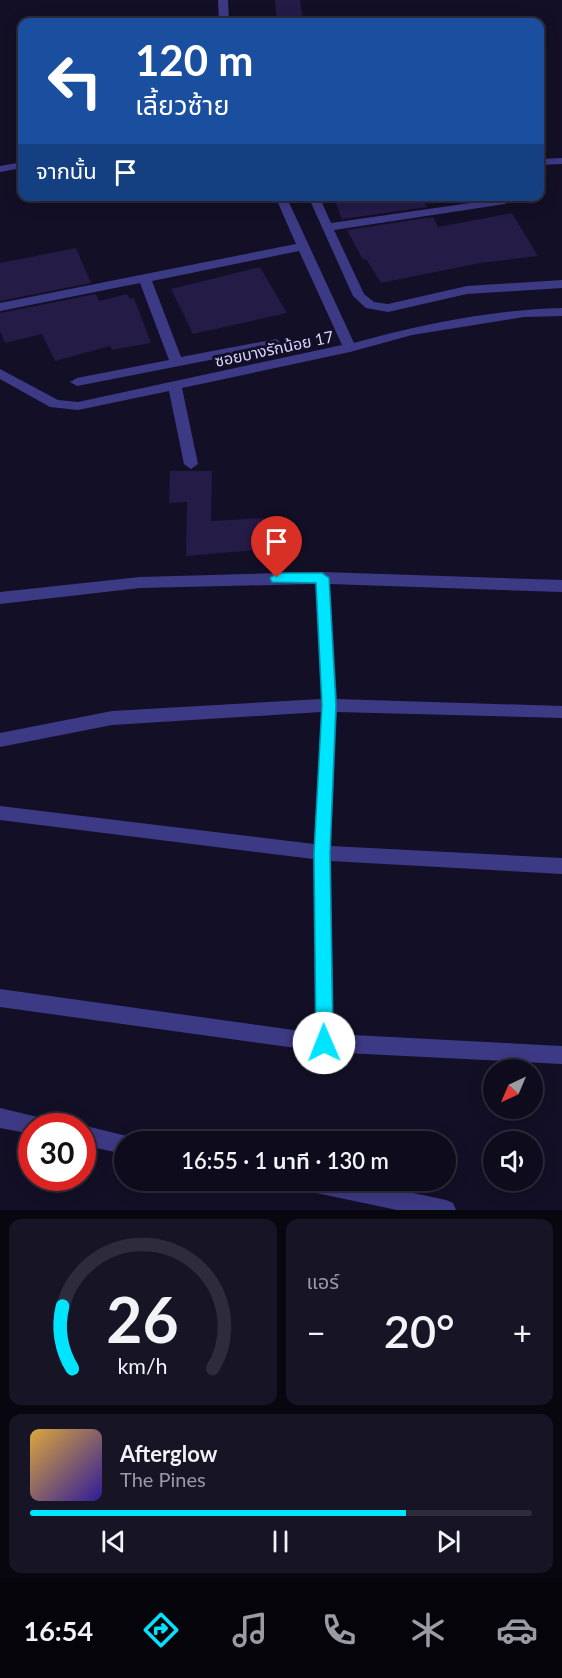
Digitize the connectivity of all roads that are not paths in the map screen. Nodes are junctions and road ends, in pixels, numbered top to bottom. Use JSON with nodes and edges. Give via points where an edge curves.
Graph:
{"nodes":[{"id":1,"x":223,"y":0,"type":"edge"},
{"id":2,"x":224,"y":18,"type":"edge"},
{"id":3,"x":562,"y":161,"type":"edge"},
{"id":4,"x":544,"y":162,"type":"edge"},
{"id":5,"x":18,"y":166,"type":"edge"},
{"id":6,"x":0,"y":169,"type":"edge"},
{"id":7,"x":282,"y":201,"type":"edge"},
{"id":8,"x":316,"y":201,"type":"edge"},
{"id":9,"x":505,"y":201,"type":"dead end"},
{"id":10,"x":329,"y":227,"type":"junction"},
{"id":11,"x":301,"y":247,"type":"junction"},
{"id":12,"x":145,"y":279,"type":"junction"},
{"id":13,"x":562,"y":284,"type":"edge"},
{"id":14,"x":0,"y":308,"type":"edge"},
{"id":15,"x":562,"y":312,"type":"edge"},
{"id":16,"x":276,"y":343,"type":"dead end"},
{"id":17,"x":350,"y":348,"type":"junction"},
{"id":18,"x":177,"y":363,"type":"junction"},
{"id":19,"x":0,"y":373,"type":"edge"},
{"id":20,"x":77,"y":382,"type":"dead end"},
{"id":21,"x":175,"y":386,"type":"junction"},
{"id":22,"x":191,"y":464,"type":"dead end"},
{"id":23,"x":322,"y":578,"type":"junction"},
{"id":24,"x":562,"y":585,"type":"edge"},
{"id":25,"x":0,"y":598,"type":"edge"},
{"id":26,"x":329,"y":705,"type":"junction"},
{"id":27,"x":562,"y":712,"type":"edge"},
{"id":28,"x":0,"y":740,"type":"edge"},
{"id":29,"x":0,"y":813,"type":"edge"},
{"id":30,"x":322,"y":853,"type":"junction"},
{"id":31,"x":562,"y":866,"type":"edge"},
{"id":32,"x":0,"y":998,"type":"edge"},
{"id":33,"x":324,"y":1043,"type":"junction"},
{"id":34,"x":562,"y":1055,"type":"edge"},
{"id":35,"x":0,"y":1118,"type":"edge"},
{"id":36,"x":18,"y":1122,"type":"edge"},
{"id":37,"x":96,"y":1138,"type":"edge"},
{"id":38,"x":114,"y":1142,"type":"edge"},
{"id":39,"x":355,"y":1191,"type":"edge"},
{"id":40,"x":446,"y":1210,"type":"edge"}],
"edges":[{"from":1,"to":2,"type":"street"},
{"from":3,"to":4,"type":"street"},
{"from":5,"to":6,"type":"street"},
{"from":7,"to":11,"type":"street"},
{"from":8,"to":10,"type":"street"},
{"from":9,"to":10,"type":"street"},
{"from":10,"to":13,"type":"street","via":[[360,296],[370,305],[388,308],[467,290]]},
{"from":11,"to":12,"type":"street"},
{"from":11,"to":17,"type":"street"},
{"from":12,"to":14,"type":"street"},
{"from":12,"to":18,"type":"street"},
{"from":15,"to":17,"type":"street","name":"ซอยบางรักน้อย 17","via":[[478,319],[411,331]]},
{"from":16,"to":18,"type":"street"},
{"from":17,"to":21,"type":"street","name":"ซอยบางรักน้อย 17"},
{"from":18,"to":20,"type":"street"},
{"from":19,"to":21,"type":"street","name":"ซอยบางรักน้อย 17","via":[[55,404],[78,406]]},
{"from":21,"to":22,"type":"street"},
{"from":23,"to":24,"type":"street"},
{"from":23,"to":25,"type":"street","via":[[165,579],[72,586]]},
{"from":23,"to":26,"type":"street"},
{"from":26,"to":27,"type":"street"},
{"from":26,"to":28,"type":"street","via":[[112,718]]},
{"from":26,"to":30,"type":"street"},
{"from":29,"to":30,"type":"street"},
{"from":30,"to":31,"type":"street"},
{"from":30,"to":33,"type":"street"},
{"from":32,"to":33,"type":"street"},
{"from":33,"to":34,"type":"street"},
{"from":35,"to":36,"type":"street"},
{"from":37,"to":38,"type":"street"},
{"from":39,"to":40,"type":"street"}]}
